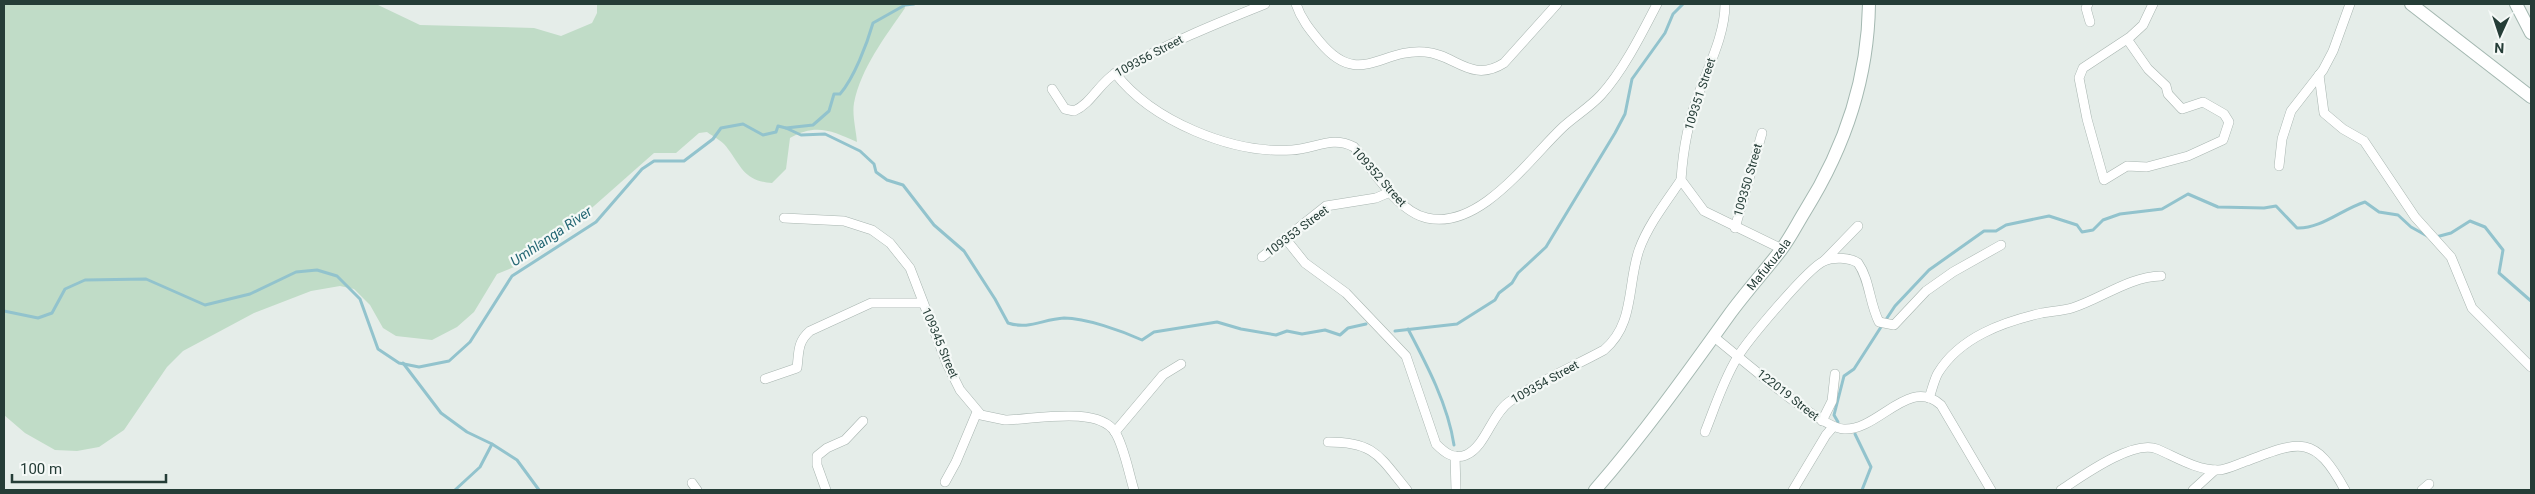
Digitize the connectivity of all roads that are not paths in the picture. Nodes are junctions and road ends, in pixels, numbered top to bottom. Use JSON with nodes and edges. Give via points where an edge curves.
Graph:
{"nodes":[{"id":1,"x":1265,"y":4,"type":"edge"},
{"id":2,"x":1296,"y":4,"type":"edge"},
{"id":3,"x":1557,"y":4,"type":"edge"},
{"id":4,"x":1657,"y":4,"type":"edge"},
{"id":5,"x":1726,"y":4,"type":"edge"},
{"id":6,"x":1869,"y":4,"type":"edge"},
{"id":7,"x":2088,"y":4,"type":"edge"},
{"id":8,"x":2153,"y":4,"type":"edge"},
{"id":9,"x":2350,"y":4,"type":"edge"},
{"id":10,"x":2411,"y":4,"type":"edge"},
{"id":11,"x":2516,"y":4,"type":"edge"},
{"id":12,"x":2090,"y":22,"type":"dead end"},
{"id":13,"x":2531,"y":33,"type":"edge"},
{"id":14,"x":2127,"y":40,"type":"junction"},
{"id":15,"x":1116,"y":73,"type":"junction"},
{"id":16,"x":2319,"y":75,"type":"junction"},
{"id":17,"x":1052,"y":90,"type":"dead end"},
{"id":18,"x":2531,"y":97,"type":"edge"},
{"id":19,"x":1762,"y":133,"type":"dead end"},
{"id":20,"x":2279,"y":166,"type":"dead end"},
{"id":21,"x":1681,"y":180,"type":"junction"},
{"id":22,"x":1390,"y":192,"type":"junction"},
{"id":23,"x":784,"y":218,"type":"dead end"},
{"id":24,"x":1858,"y":226,"type":"dead end"},
{"id":25,"x":1735,"y":228,"type":"junction"},
{"id":26,"x":1285,"y":238,"type":"junction"},
{"id":27,"x":2001,"y":244,"type":"dead end"},
{"id":28,"x":1782,"y":249,"type":"junction"},
{"id":29,"x":1262,"y":257,"type":"dead end"},
{"id":30,"x":1824,"y":261,"type":"junction"},
{"id":31,"x":2161,"y":276,"type":"dead end"},
{"id":32,"x":923,"y":303,"type":"junction"},
{"id":33,"x":1714,"y":337,"type":"junction"},
{"id":34,"x":1738,"y":356,"type":"junction"},
{"id":35,"x":1182,"y":364,"type":"dead end"},
{"id":36,"x":2531,"y":367,"type":"edge"},
{"id":37,"x":1834,"y":374,"type":"dead end"},
{"id":38,"x":765,"y":379,"type":"dead end"},
{"id":39,"x":1929,"y":398,"type":"junction"},
{"id":40,"x":977,"y":412,"type":"junction"},
{"id":41,"x":863,"y":420,"type":"dead end"},
{"id":42,"x":1822,"y":421,"type":"junction"},
{"id":43,"x":1833,"y":427,"type":"junction"},
{"id":44,"x":1115,"y":432,"type":"junction"},
{"id":45,"x":1705,"y":432,"type":"dead end"},
{"id":46,"x":1328,"y":442,"type":"dead end"},
{"id":47,"x":1455,"y":456,"type":"junction"},
{"id":48,"x":2215,"y":470,"type":"junction"},
{"id":49,"x":945,"y":482,"type":"dead end"},
{"id":50,"x":826,"y":490,"type":"edge"},
{"id":51,"x":1134,"y":490,"type":"edge"},
{"id":52,"x":1407,"y":490,"type":"edge"},
{"id":53,"x":1456,"y":490,"type":"edge"},
{"id":54,"x":1595,"y":490,"type":"edge"},
{"id":55,"x":1793,"y":490,"type":"edge"},
{"id":56,"x":1991,"y":490,"type":"edge"},
{"id":57,"x":2061,"y":490,"type":"edge"},
{"id":58,"x":2193,"y":490,"type":"edge"},
{"id":59,"x":2346,"y":490,"type":"edge"}],
"edges":[{"from":1,"to":15,"type":"street","name":"109356 Street","via":[[1183,38]]},
{"from":2,"to":3,"type":"street","via":[[1301,17],[1326,48],[1339,60],[1350,64],[1426,52],[1470,70],[1484,70],[1504,63]]},
{"from":4,"to":22,"type":"street","name":"109352 Street","via":[[1601,95],[1564,126],[1490,200],[1464,216],[1427,218],[1411,210]]},
{"from":5,"to":21,"type":"street","name":"109351 Street","via":[[1711,63],[1690,118]]},
{"from":6,"to":28,"type":"main road","name":"Mafukuzela","via":[[1865,57],[1852,116],[1836,157]]},
{"from":7,"to":12,"type":"street"},
{"from":8,"to":14,"type":"street","via":[[2143,26]]},
{"from":9,"to":16,"type":"street","via":[[2333,52]]},
{"from":10,"to":18,"type":"main road"},
{"from":11,"to":13,"type":"main road"},
{"from":14,"to":14,"type":"street","via":[[2083,68],[2079,78],[2104,180],[2127,166],[2147,167],[2188,156],[2223,140],[2229,122],[2224,114],[2203,102],[2182,109]]},
{"from":15,"to":17,"type":"street","name":"109356 Street","via":[[1074,111],[1065,109]]},
{"from":15,"to":22,"type":"street","name":"109352 Street","via":[[1143,101],[1219,142],[1284,150],[1326,142],[1346,143],[1354,147]]},
{"from":16,"to":20,"type":"street","via":[[2291,111],[2282,139]]},
{"from":16,"to":36,"type":"street","via":[[2324,113],[2364,141],[2414,217],[2451,257],[2472,308]]},
{"from":19,"to":25,"type":"street","name":"109350 Street"},
{"from":21,"to":25,"type":"street","via":[[1704,211]]},
{"from":21,"to":47,"type":"street","name":"109354 Street","via":[[1643,242],[1624,328],[1616,341],[1508,402],[1471,452]]},
{"from":22,"to":26,"type":"street","name":"109353 Street","via":[[1376,198],[1326,206]]},
{"from":23,"to":32,"type":"street","name":"109345 Street","via":[[844,222],[859,225],[880,236],[910,268]]},
{"from":24,"to":30,"type":"street"},
{"from":25,"to":28,"type":"street"},
{"from":26,"to":29,"type":"street","name":"109353 Street"},
{"from":26,"to":47,"type":"street","via":[[1305,263],[1346,293],[1406,356],[1436,444],[1445,453]]},
{"from":27,"to":30,"type":"street","via":[[1926,291],[1894,324],[1879,322],[1858,262],[1846,259]]},
{"from":28,"to":33,"type":"main road","name":"Mafukuzela"},
{"from":30,"to":34,"type":"street","via":[[1803,279]]},
{"from":31,"to":39,"type":"street","via":[[2133,280],[2072,308],[2042,313],[1986,330],[1946,362],[1937,374]]},
{"from":32,"to":38,"type":"street","via":[[871,302],[861,306],[804,336],[796,368]]},
{"from":32,"to":40,"type":"street","name":"109345 Street","via":[[947,364],[960,390]]},
{"from":33,"to":34,"type":"street","name":"122019 Street"},
{"from":33,"to":54,"type":"main road","name":"Mafukuzela"},
{"from":34,"to":42,"type":"street","name":"122019 Street"},
{"from":34,"to":45,"type":"street"},
{"from":35,"to":44,"type":"street","via":[[1163,375]]},
{"from":37,"to":42,"type":"street","via":[[1832,401]]},
{"from":39,"to":43,"type":"street","name":"122019 Street","via":[[1915,397],[1859,427]]},
{"from":39,"to":56,"type":"street","via":[[1941,405]]},
{"from":40,"to":44,"type":"street","via":[[1005,420],[1091,417],[1102,420]]},
{"from":40,"to":49,"type":"street"},
{"from":41,"to":50,"type":"street","via":[[845,440],[817,456],[816,465]]},
{"from":42,"to":43,"type":"street","name":"122019 Street"},
{"from":43,"to":55,"type":"street"},
{"from":44,"to":51,"type":"street"},
{"from":46,"to":52,"type":"street","via":[[1352,442],[1369,448]]},
{"from":47,"to":53,"type":"street"},
{"from":48,"to":57,"type":"street","via":[[2142,446],[2123,453]]},
{"from":48,"to":58,"type":"street"},
{"from":48,"to":59,"type":"street","via":[[2278,449],[2305,446],[2320,454]]}]}
